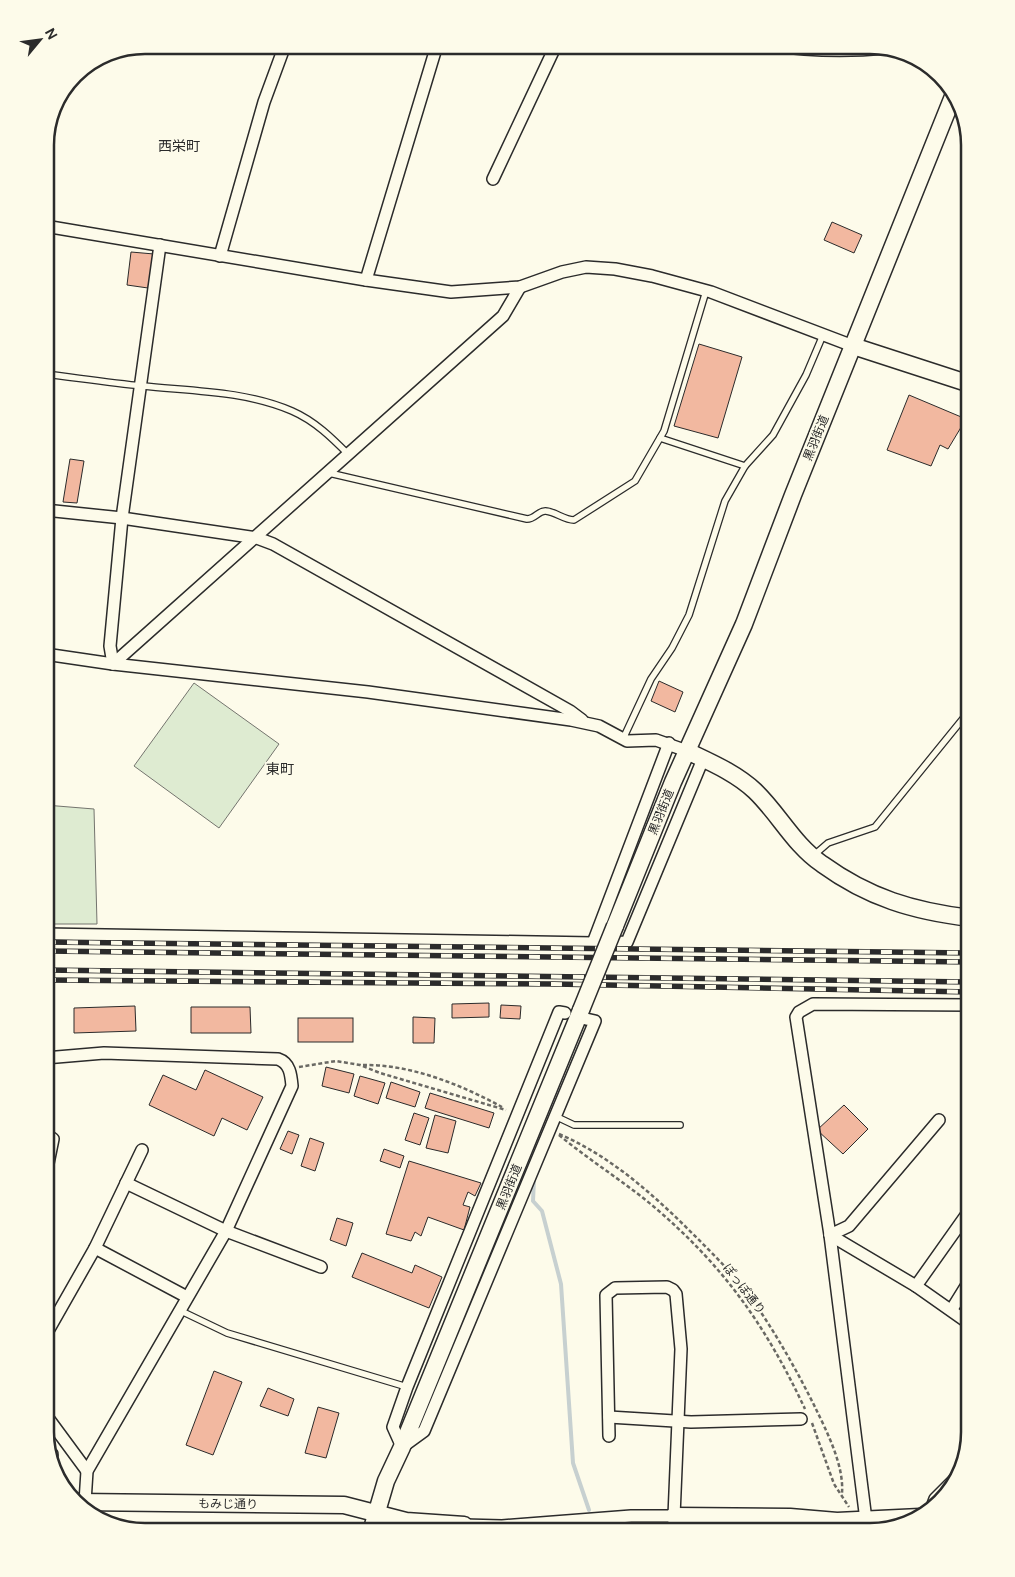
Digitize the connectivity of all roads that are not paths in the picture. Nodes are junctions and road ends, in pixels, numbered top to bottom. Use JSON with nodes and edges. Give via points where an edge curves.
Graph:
{"nodes":[{"id":1,"x":282,"y":54,"type":"edge"},
{"id":2,"x":434,"y":54,"type":"edge"},
{"id":3,"x":552,"y":54,"type":"edge"},
{"id":4,"x":951,"y":102,"type":"edge"},
{"id":5,"x":493,"y":179,"type":"dead end"},
{"id":6,"x":54,"y":227,"type":"edge"},
{"id":7,"x":160,"y":245,"type":"junction"},
{"id":8,"x":220,"y":256,"type":"junction"},
{"id":9,"x":366,"y":280,"type":"junction"},
{"id":10,"x":520,"y":287,"type":"junction"},
{"id":11,"x":706,"y":291,"type":"junction"},
{"id":12,"x":823,"y":335,"type":"junction"},
{"id":13,"x":852,"y":346,"type":"junction"},
{"id":14,"x":54,"y":375,"type":"edge"},
{"id":15,"x":961,"y":381,"type":"edge"},
{"id":16,"x":140,"y":386,"type":"junction"},
{"id":17,"x":660,"y":438,"type":"junction"},
{"id":18,"x":349,"y":455,"type":"junction"},
{"id":19,"x":745,"y":466,"type":"junction"},
{"id":20,"x":329,"y":473,"type":"junction"},
{"id":21,"x":54,"y":511,"type":"edge"},
{"id":22,"x":122,"y":518,"type":"junction"},
{"id":23,"x":257,"y":538,"type":"junction"},
{"id":24,"x":54,"y":655,"type":"edge"},
{"id":25,"x":113,"y":664,"type":"junction"},
{"id":26,"x":961,"y":721,"type":"edge"},
{"id":27,"x":586,"y":723,"type":"junction"},
{"id":28,"x":624,"y":739,"type":"junction"},
{"id":29,"x":669,"y":743,"type":"junction"},
{"id":30,"x":687,"y":751,"type":"junction"},
{"id":31,"x":702,"y":759,"type":"junction"},
{"id":32,"x":812,"y":856,"type":"junction"},
{"id":33,"x":961,"y":917,"type":"edge"},
{"id":34,"x":54,"y":934,"type":"edge"},
{"id":35,"x":593,"y":943,"type":"junction"},
{"id":36,"x":961,"y":1005,"type":"edge"},
{"id":37,"x":578,"y":1014,"type":"junction"},
{"id":38,"x":54,"y":1057,"type":"edge"},
{"id":39,"x":555,"y":1116,"type":"junction"},
{"id":40,"x":939,"y":1120,"type":"dead end"},
{"id":41,"x":680,"y":1125,"type":"dead end"},
{"id":42,"x":142,"y":1150,"type":"dead end"},
{"id":43,"x":126,"y":1183,"type":"junction"},
{"id":44,"x":961,"y":1222,"type":"edge"},
{"id":45,"x":226,"y":1231,"type":"junction"},
{"id":46,"x":830,"y":1235,"type":"junction"},
{"id":47,"x":95,"y":1248,"type":"junction"},
{"id":48,"x":321,"y":1267,"type":"dead end"},
{"id":49,"x":916,"y":1286,"type":"junction"},
{"id":50,"x":961,"y":1294,"type":"edge"},
{"id":51,"x":187,"y":1297,"type":"junction"},
{"id":52,"x":952,"y":1309,"type":"junction"},
{"id":53,"x":180,"y":1310,"type":"junction"},
{"id":54,"x":961,"y":1316,"type":"edge"},
{"id":55,"x":54,"y":1320,"type":"edge"},
{"id":56,"x":407,"y":1387,"type":"junction"},
{"id":57,"x":609,"y":1417,"type":"junction"},
{"id":58,"x":801,"y":1419,"type":"dead end"},
{"id":59,"x":677,"y":1420,"type":"junction"},
{"id":60,"x":54,"y":1426,"type":"edge"},
{"id":61,"x":609,"y":1436,"type":"dead end"},
{"id":62,"x":402,"y":1447,"type":"junction"},
{"id":63,"x":87,"y":1471,"type":"junction"},
{"id":64,"x":82,"y":1498,"type":"edge"},
{"id":65,"x":86,"y":1502,"type":"edge"},
{"id":66,"x":376,"y":1515,"type":"junction"},
{"id":67,"x":674,"y":1516,"type":"junction"},
{"id":68,"x":900,"y":1518,"type":"edge"},
{"id":69,"x":866,"y":1520,"type":"junction"},
{"id":70,"x":374,"y":1523,"type":"edge"},
{"id":71,"x":435,"y":1523,"type":"edge"},
{"id":72,"x":576,"y":1523,"type":"edge"},
{"id":73,"x":823,"y":1523,"type":"edge"},
{"id":74,"x":852,"y":1523,"type":"edge"}],
"edges":[{"from":1,"to":8,"type":"street","via":[[264,102]]},
{"from":2,"to":9,"type":"street"},
{"from":3,"to":5,"type":"street"},
{"from":4,"to":13,"type":"street","name":"黒羽街道"},
{"from":6,"to":7,"type":"street"},
{"from":7,"to":8,"type":"street"},
{"from":7,"to":16,"type":"street"},
{"from":8,"to":9,"type":"street"},
{"from":9,"to":10,"type":"street","via":[[451,292]]},
{"from":10,"to":11,"type":"street","via":[[586,267],[652,276]]},
{"from":10,"to":18,"type":"street","via":[[503,316]]},
{"from":11,"to":12,"type":"street"},
{"from":11,"to":17,"type":"lane"},
{"from":12,"to":13,"type":"street"},
{"from":12,"to":19,"type":"lane","via":[[806,375],[773,435]]},
{"from":13,"to":15,"type":"street"},
{"from":13,"to":30,"type":"street","name":"黒羽街道","via":[[744,624]]},
{"from":14,"to":16,"type":"lane"},
{"from":16,"to":18,"type":"lane","via":[[218,393],[274,404],[323,430]]},
{"from":16,"to":22,"type":"street"},
{"from":17,"to":19,"type":"lane"},
{"from":17,"to":20,"type":"lane","via":[[635,481],[574,520],[547,511],[527,519]]},
{"from":18,"to":20,"type":"street"},
{"from":19,"to":28,"type":"lane","via":[[725,501],[689,615],[651,679]]},
{"from":20,"to":23,"type":"street"},
{"from":21,"to":22,"type":"street"},
{"from":22,"to":23,"type":"street"},
{"from":22,"to":25,"type":"street","via":[[110,646]]},
{"from":23,"to":25,"type":"street"},
{"from":23,"to":27,"type":"street","via":[[490,666]]},
{"from":24,"to":25,"type":"street"},
{"from":25,"to":27,"type":"street","via":[[368,692]]},
{"from":26,"to":32,"type":"lane","via":[[875,827],[828,843]]},
{"from":27,"to":28,"type":"street"},
{"from":28,"to":29,"type":"street"},
{"from":29,"to":30,"type":"street"},
{"from":29,"to":35,"type":"street"},
{"from":30,"to":31,"type":"street"},
{"from":30,"to":37,"type":"street","name":"黒羽街道","bridge":true},
{"from":31,"to":32,"type":"street","via":[[740,778],[756,792],[798,844]]},
{"from":31,"to":35,"type":"street","via":[[627,942]]},
{"from":32,"to":33,"type":"street","via":[[863,889],[895,904]]},
{"from":34,"to":35,"type":"street"},
{"from":36,"to":46,"type":"street","via":[[813,1004],[796,1017]]},
{"from":37,"to":39,"type":"street","via":[[595,1021]]},
{"from":37,"to":56,"type":"street","via":[[559,1012]]},
{"from":37,"to":62,"type":"street","name":"黒羽街道"},
{"from":38,"to":45,"type":"street","via":[[104,1054],[283,1061],[290,1069],[292,1086]]},
{"from":39,"to":41,"type":"lane","via":[[574,1125]]},
{"from":39,"to":62,"type":"street","via":[[424,1431]]},
{"from":40,"to":46,"type":"street","via":[[849,1226]]},
{"from":42,"to":43,"type":"street"},
{"from":43,"to":45,"type":"street"},
{"from":43,"to":47,"type":"street"},
{"from":44,"to":49,"type":"street"},
{"from":45,"to":48,"type":"street"},
{"from":45,"to":51,"type":"street"},
{"from":46,"to":49,"type":"street"},
{"from":46,"to":69,"type":"street"},
{"from":47,"to":51,"type":"street"},
{"from":47,"to":55,"type":"street"},
{"from":49,"to":52,"type":"street"},
{"from":50,"to":52,"type":"street"},
{"from":51,"to":53,"type":"street"},
{"from":52,"to":54,"type":"street"},
{"from":53,"to":56,"type":"lane","via":[[227,1333]]},
{"from":53,"to":63,"type":"street"},
{"from":56,"to":62,"type":"street","via":[[393,1427]]},
{"from":57,"to":59,"type":"street"},
{"from":57,"to":59,"type":"street","via":[[606,1295],[615,1288],[667,1288],[676,1294],[681,1349]]},
{"from":57,"to":61,"type":"street"},
{"from":58,"to":59,"type":"street"},
{"from":59,"to":67,"type":"street"},
{"from":60,"to":63,"type":"street"},
{"from":62,"to":66,"type":"street","name":"黒羽街道","via":[[386,1481]]},
{"from":63,"to":64,"type":"street"},
{"from":65,"to":66,"type":"street","name":"もみじ通り","via":[[344,1505]]},
{"from":66,"to":70,"type":"street","name":"黒羽街道"},
{"from":66,"to":71,"type":"street","name":"もみじ通り"},
{"from":67,"to":72,"type":"street","via":[[631,1516]]},
{"from":67,"to":73,"type":"street","via":[[790,1517]]},
{"from":68,"to":69,"type":"street"},
{"from":69,"to":74,"type":"street"}]}
